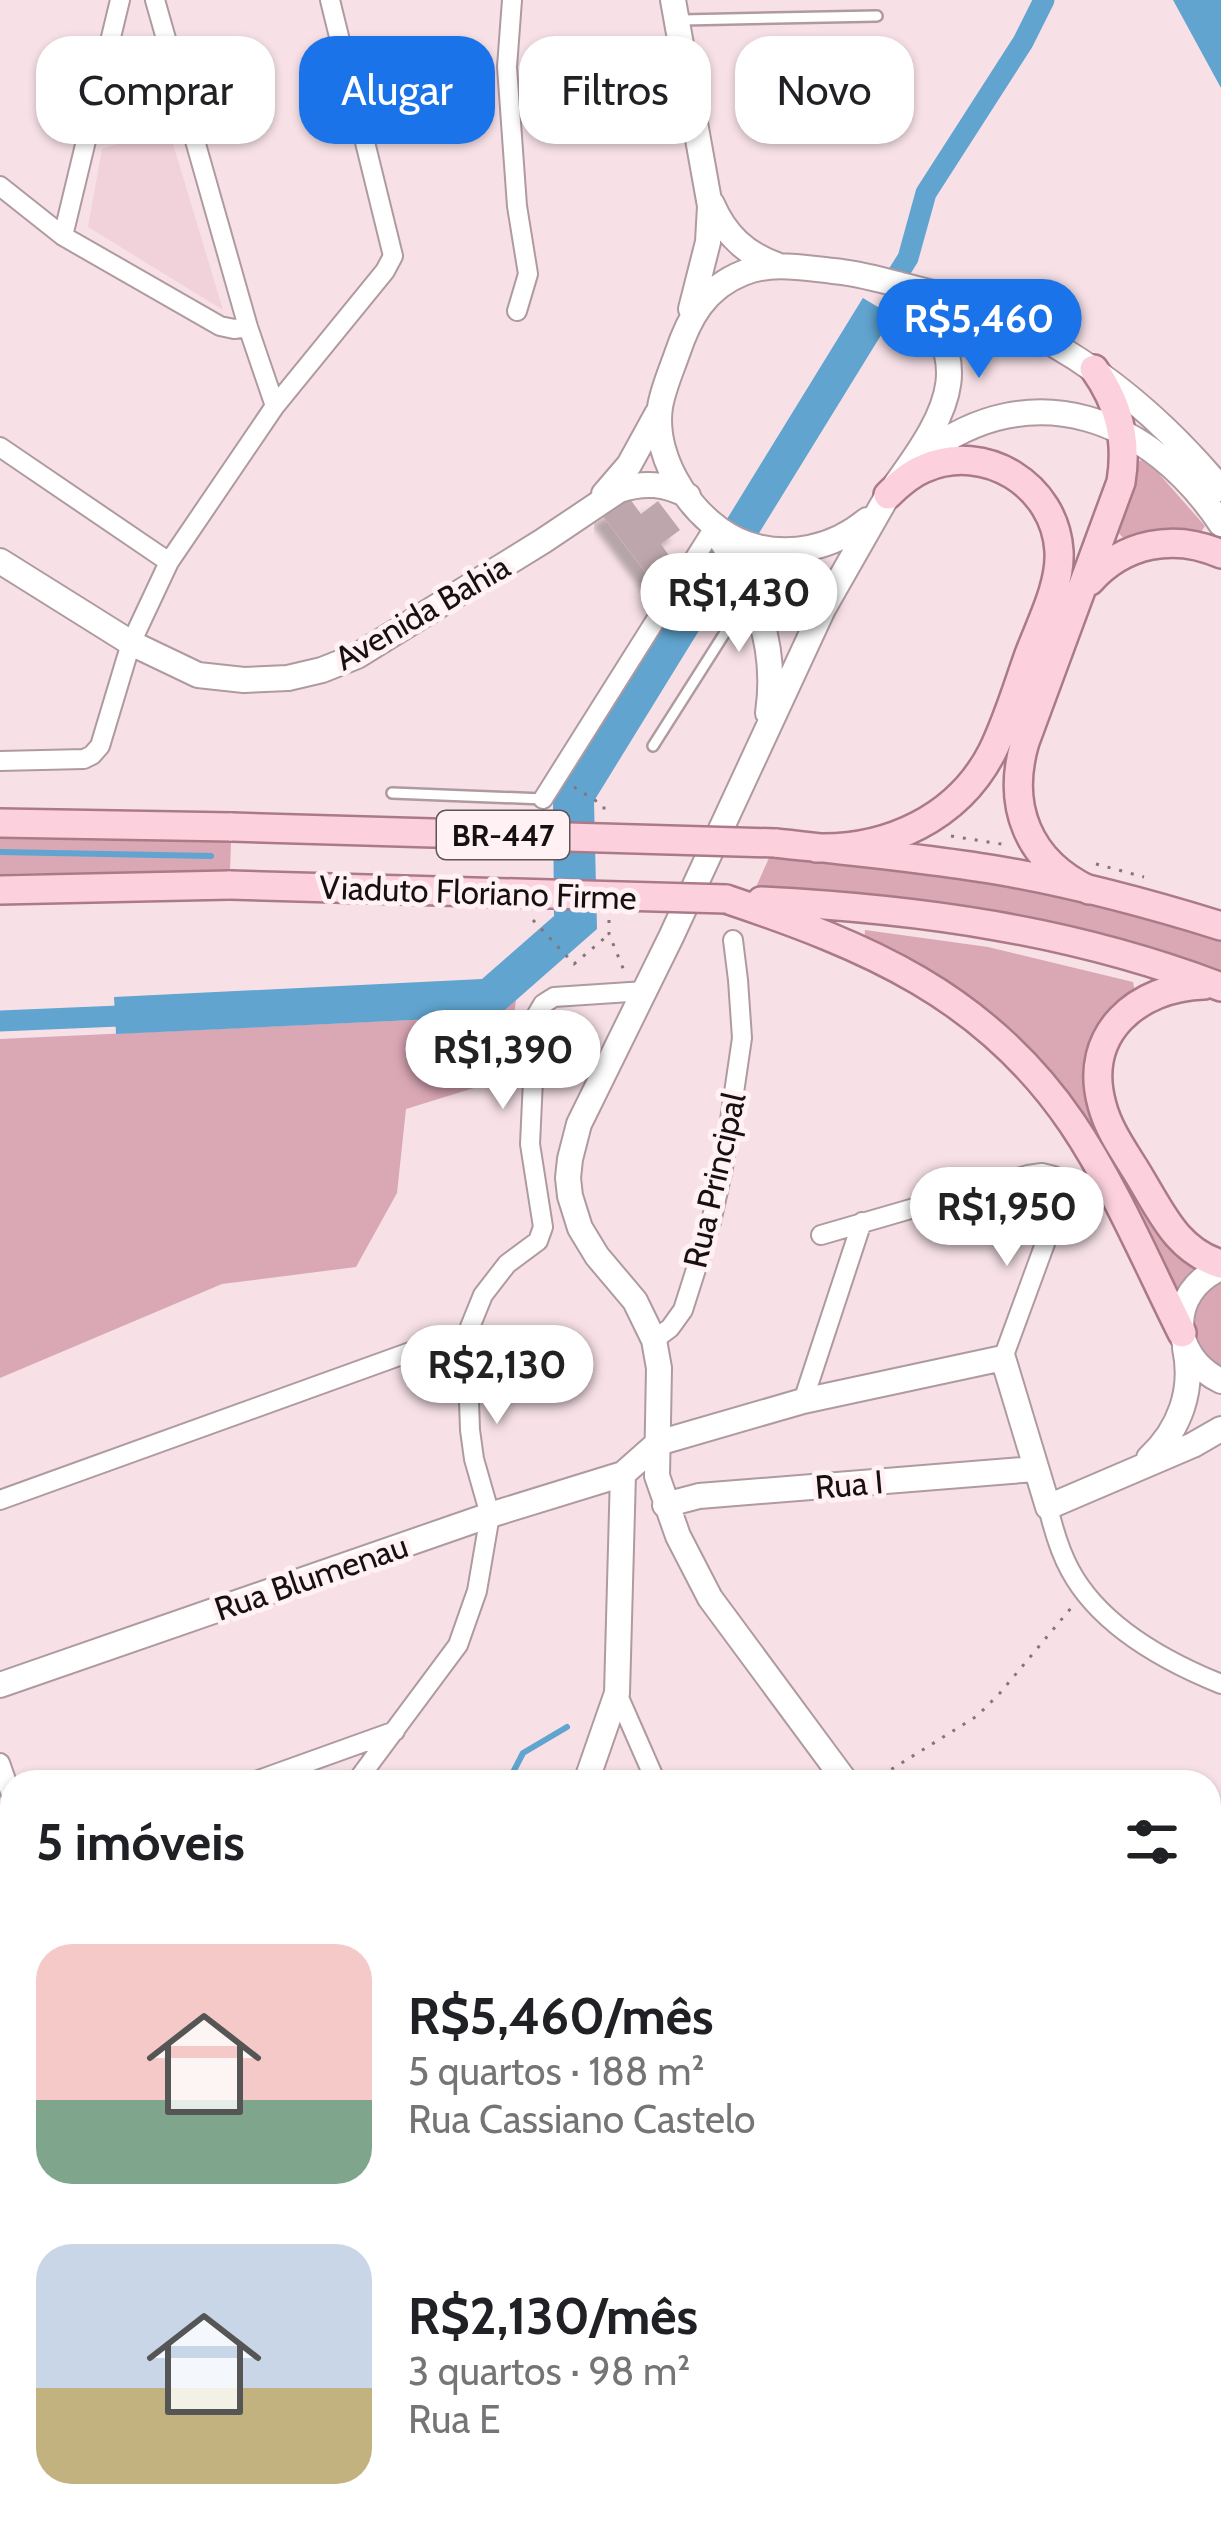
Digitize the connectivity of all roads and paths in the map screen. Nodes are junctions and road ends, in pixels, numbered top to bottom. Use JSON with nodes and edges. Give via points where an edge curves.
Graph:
{"nodes":[{"id":1,"x":120,"y":0,"type":"edge"},
{"id":2,"x":155,"y":0,"type":"edge"},
{"id":3,"x":330,"y":0,"type":"edge"},
{"id":4,"x":512,"y":0,"type":"edge"},
{"id":5,"x":675,"y":10,"type":"edge"},
{"id":6,"x":877,"y":16,"type":"dead end"},
{"id":7,"x":0,"y":186,"type":"edge"},
{"id":8,"x":709,"y":191,"type":"junction"},
{"id":9,"x":64,"y":236,"type":"junction"},
{"id":10,"x":777,"y":265,"type":"junction"},
{"id":11,"x":909,"y":290,"type":"junction"},
{"id":12,"x":518,"y":311,"type":"dead end"},
{"id":13,"x":687,"y":323,"type":"junction"},
{"id":14,"x":248,"y":327,"type":"junction"},
{"id":15,"x":1094,"y":369,"type":"junction"},
{"id":16,"x":275,"y":406,"type":"junction"},
{"id":17,"x":660,"y":406,"type":"junction"},
{"id":18,"x":1123,"y":433,"type":"junction"},
{"id":19,"x":0,"y":447,"type":"edge"},
{"id":20,"x":908,"y":467,"type":"junction"},
{"id":21,"x":1221,"y":489,"type":"edge"},
{"id":22,"x":888,"y":495,"type":"junction"},
{"id":23,"x":688,"y":496,"type":"junction"},
{"id":24,"x":577,"y":517,"type":"junction"},
{"id":25,"x":1221,"y":524,"type":"edge"},
{"id":26,"x":714,"y":529,"type":"junction"},
{"id":27,"x":1221,"y":554,"type":"edge"},
{"id":28,"x":745,"y":556,"type":"junction"},
{"id":29,"x":0,"y":561,"type":"edge"},
{"id":30,"x":169,"y":562,"type":"junction"},
{"id":31,"x":752,"y":590,"type":"junction"},
{"id":32,"x":1084,"y":590,"type":"junction"},
{"id":33,"x":130,"y":643,"type":"junction"},
{"id":34,"x":762,"y":739,"type":"junction"},
{"id":35,"x":653,"y":746,"type":"dead end"},
{"id":36,"x":0,"y":761,"type":"edge"},
{"id":37,"x":566,"y":781,"type":"dead end"},
{"id":38,"x":392,"y":794,"type":"dead end"},
{"id":39,"x":543,"y":799,"type":"joint"},
{"id":40,"x":595,"y":800,"type":"dead end"},
{"id":41,"x":929,"y":820,"type":"junction"},
{"id":42,"x":0,"y":823,"type":"edge"},
{"id":43,"x":1032,"y":840,"type":"junction"},
{"id":44,"x":816,"y":848,"type":"junction"},
{"id":45,"x":1093,"y":877,"type":"junction"},
{"id":46,"x":1156,"y":881,"type":"dead end"},
{"id":47,"x":0,"y":890,"type":"edge"},
{"id":48,"x":741,"y":902,"type":"junction"},
{"id":49,"x":533,"y":923,"type":"dead end"},
{"id":50,"x":1221,"y":926,"type":"edge"},
{"id":51,"x":609,"y":934,"type":"dead end"},
{"id":52,"x":733,"y":940,"type":"dead end"},
{"id":53,"x":1221,"y":987,"type":"edge"},
{"id":54,"x":645,"y":992,"type":"junction"},
{"id":55,"x":862,"y":1222,"type":"junction"},
{"id":56,"x":821,"y":1235,"type":"dead end"},
{"id":57,"x":1221,"y":1266,"type":"edge"},
{"id":58,"x":654,"y":1340,"type":"junction"},
{"id":59,"x":1183,"y":1340,"type":"junction"},
{"id":60,"x":467,"y":1343,"type":"junction"},
{"id":61,"x":1004,"y":1358,"type":"junction"},
{"id":62,"x":1221,"y":1381,"type":"edge"},
{"id":63,"x":803,"y":1401,"type":"junction"},
{"id":64,"x":1221,"y":1429,"type":"edge"},
{"id":65,"x":658,"y":1443,"type":"junction"},
{"id":66,"x":1035,"y":1469,"type":"junction"},
{"id":67,"x":1133,"y":1469,"type":"junction"},
{"id":68,"x":623,"y":1474,"type":"junction"},
{"id":69,"x":0,"y":1500,"type":"edge"},
{"id":70,"x":665,"y":1505,"type":"junction"},
{"id":71,"x":1048,"y":1507,"type":"junction"},
{"id":72,"x":490,"y":1515,"type":"junction"},
{"id":73,"x":1084,"y":1593,"type":"junction"},
{"id":74,"x":0,"y":1684,"type":"edge"},
{"id":75,"x":1221,"y":1684,"type":"edge"},
{"id":76,"x":617,"y":1694,"type":"junction"},
{"id":77,"x":395,"y":1731,"type":"junction"},
{"id":78,"x":286,"y":1770,"type":"edge"},
{"id":79,"x":365,"y":1770,"type":"edge"},
{"id":80,"x":590,"y":1770,"type":"edge"},
{"id":81,"x":651,"y":1770,"type":"edge"},
{"id":82,"x":837,"y":1770,"type":"edge"},
{"id":83,"x":890,"y":1770,"type":"edge"}],
"edges":[{"from":1,"to":9,"type":"street"},
{"from":2,"to":14,"type":"street"},
{"from":3,"to":16,"type":"street","via":[[394,256]]},
{"from":4,"to":12,"type":"street","via":[[507,67],[527,274]]},
{"from":5,"to":6,"type":"lane"},
{"from":5,"to":8,"type":"street"},
{"from":7,"to":9,"type":"street"},
{"from":8,"to":10,"type":"street","via":[[732,238]]},
{"from":8,"to":13,"type":"street","via":[[708,242]]},
{"from":9,"to":14,"type":"street","via":[[220,326]]},
{"from":10,"to":11,"type":"street","via":[[868,276]]},
{"from":10,"to":13,"type":"street","via":[[728,280]]},
{"from":11,"to":15,"type":"street","via":[[1004,318]]},
{"from":11,"to":20,"type":"street","via":[[946,349],[949,380],[944,410]]},
{"from":13,"to":17,"type":"street"},
{"from":14,"to":16,"type":"street"},
{"from":15,"to":18,"type":"main road"},
{"from":15,"to":21,"type":"street","via":[[1171,433]]},
{"from":16,"to":30,"type":"street"},
{"from":17,"to":23,"type":"street","via":[[667,460]]},
{"from":17,"to":24,"type":"street","name":"Avenida Bahia","via":[[629,465]]},
{"from":18,"to":20,"type":"street","via":[[1077,415],[1017,413],[960,431]]},
{"from":18,"to":25,"type":"street","via":[[1173,467]]},
{"from":18,"to":32,"type":"main road","via":[[1121,482]]},
{"from":19,"to":30,"type":"street"},
{"from":20,"to":22,"type":"street"},
{"from":22,"to":28,"type":"street","via":[[856,529],[824,545]]},
{"from":22,"to":34,"type":"street","via":[[844,566]]},
{"from":22,"to":41,"type":"main road","via":[[927,467],[986,463],[1037,494],[1059,550],[1056,580],[992,751]]},
{"from":23,"to":24,"type":"street","name":"Avenida Bahia","via":[[657,484],[632,486]]},
{"from":23,"to":26,"type":"street"},
{"from":24,"to":33,"type":"street","name":"Avenida Bahia","via":[[395,634],[322,670],[220,679]]},
{"from":26,"to":28,"type":"street"},
{"from":26,"to":39,"type":"street"},
{"from":27,"to":32,"type":"main road","via":[[1176,542],[1145,546],[1103,567]]},
{"from":28,"to":31,"type":"street"},
{"from":29,"to":33,"type":"street","name":"Avenida Bahia"},
{"from":30,"to":33,"type":"street"},
{"from":31,"to":34,"type":"street","via":[[770,664]]},
{"from":31,"to":35,"type":"lane"},
{"from":32,"to":43,"type":"main road","via":[[1020,758],[1017,790]]},
{"from":33,"to":36,"type":"street","via":[[92,755]]},
{"from":34,"to":54,"type":"street"},
{"from":37,"to":40,"type":"path"},
{"from":38,"to":39,"type":"lane"},
{"from":41,"to":43,"type":"path","via":[[938,834],[1020,848]]},
{"from":41,"to":44,"type":"main road","via":[[883,841]]},
{"from":42,"to":44,"type":"main road","name":"Viaduto Floriano Firme","number":"BR-447","bridge":true},
{"from":43,"to":45,"type":"main road","via":[[1061,874]]},
{"from":44,"to":45,"type":"main road","number":"BR-447"},
{"from":45,"to":46,"type":"path"},
{"from":45,"to":50,"type":"main road","number":"BR-447"},
{"from":47,"to":48,"type":"main road","name":"Viaduto Floriano Firme","number":"BR-447","bridge":true,"via":[[230,885]]},
{"from":48,"to":53,"type":"main road","number":"BR-447","via":[[989,923]]},
{"from":48,"to":59,"type":"main road","via":[[904,970],[1017,1055],[1090,1152]]},
{"from":49,"to":51,"type":"path","via":[[574,964]]},
{"from":52,"to":58,"type":"street","name":"Rua Principal","via":[[742,1038],[723,1168],[682,1310]]},
{"from":53,"to":57,"type":"main road","via":[[1170,988],[1131,1007],[1106,1040],[1099,1082],[1107,1121],[1172,1229]]},
{"from":54,"to":58,"type":"street","via":[[580,1124],[568,1178],[587,1242],[643,1313]]},
{"from":54,"to":60,"type":"street","via":[[554,997],[539,1010],[530,1144],[543,1227],[483,1294]]},
{"from":55,"to":56,"type":"street"},
{"from":55,"to":61,"type":"street","via":[[1028,1174],[1054,1176],[1061,1200]]},
{"from":55,"to":63,"type":"street"},
{"from":57,"to":59,"type":"street","via":[[1188,1295]]},
{"from":58,"to":65,"type":"street"},
{"from":59,"to":62,"type":"street","via":[[1199,1367]]},
{"from":59,"to":67,"type":"street","via":[[1183,1408],[1158,1449]]},
{"from":60,"to":69,"type":"street","via":[[424,1347]]},
{"from":60,"to":72,"type":"street","via":[[470,1430]]},
{"from":61,"to":63,"type":"street"},
{"from":61,"to":66,"type":"street"},
{"from":63,"to":65,"type":"street"},
{"from":64,"to":67,"type":"street"},
{"from":65,"to":68,"type":"street"},
{"from":65,"to":70,"type":"street"},
{"from":66,"to":70,"type":"street","name":"Rua I"},
{"from":66,"to":71,"type":"street"},
{"from":67,"to":71,"type":"street"},
{"from":68,"to":72,"type":"street","name":"Rua Blumenau"},
{"from":68,"to":76,"type":"street"},
{"from":70,"to":82,"type":"street","via":[[710,1598]]},
{"from":71,"to":73,"type":"street"},
{"from":72,"to":74,"type":"street","name":"Rua Blumenau"},
{"from":72,"to":77,"type":"street","via":[[458,1645]]},
{"from":73,"to":75,"type":"street","via":[[1158,1654]]},
{"from":73,"to":83,"type":"path","via":[[977,1716]]},
{"from":76,"to":80,"type":"street"},
{"from":76,"to":81,"type":"street"},
{"from":77,"to":78,"type":"street"},
{"from":77,"to":79,"type":"street"}]}
